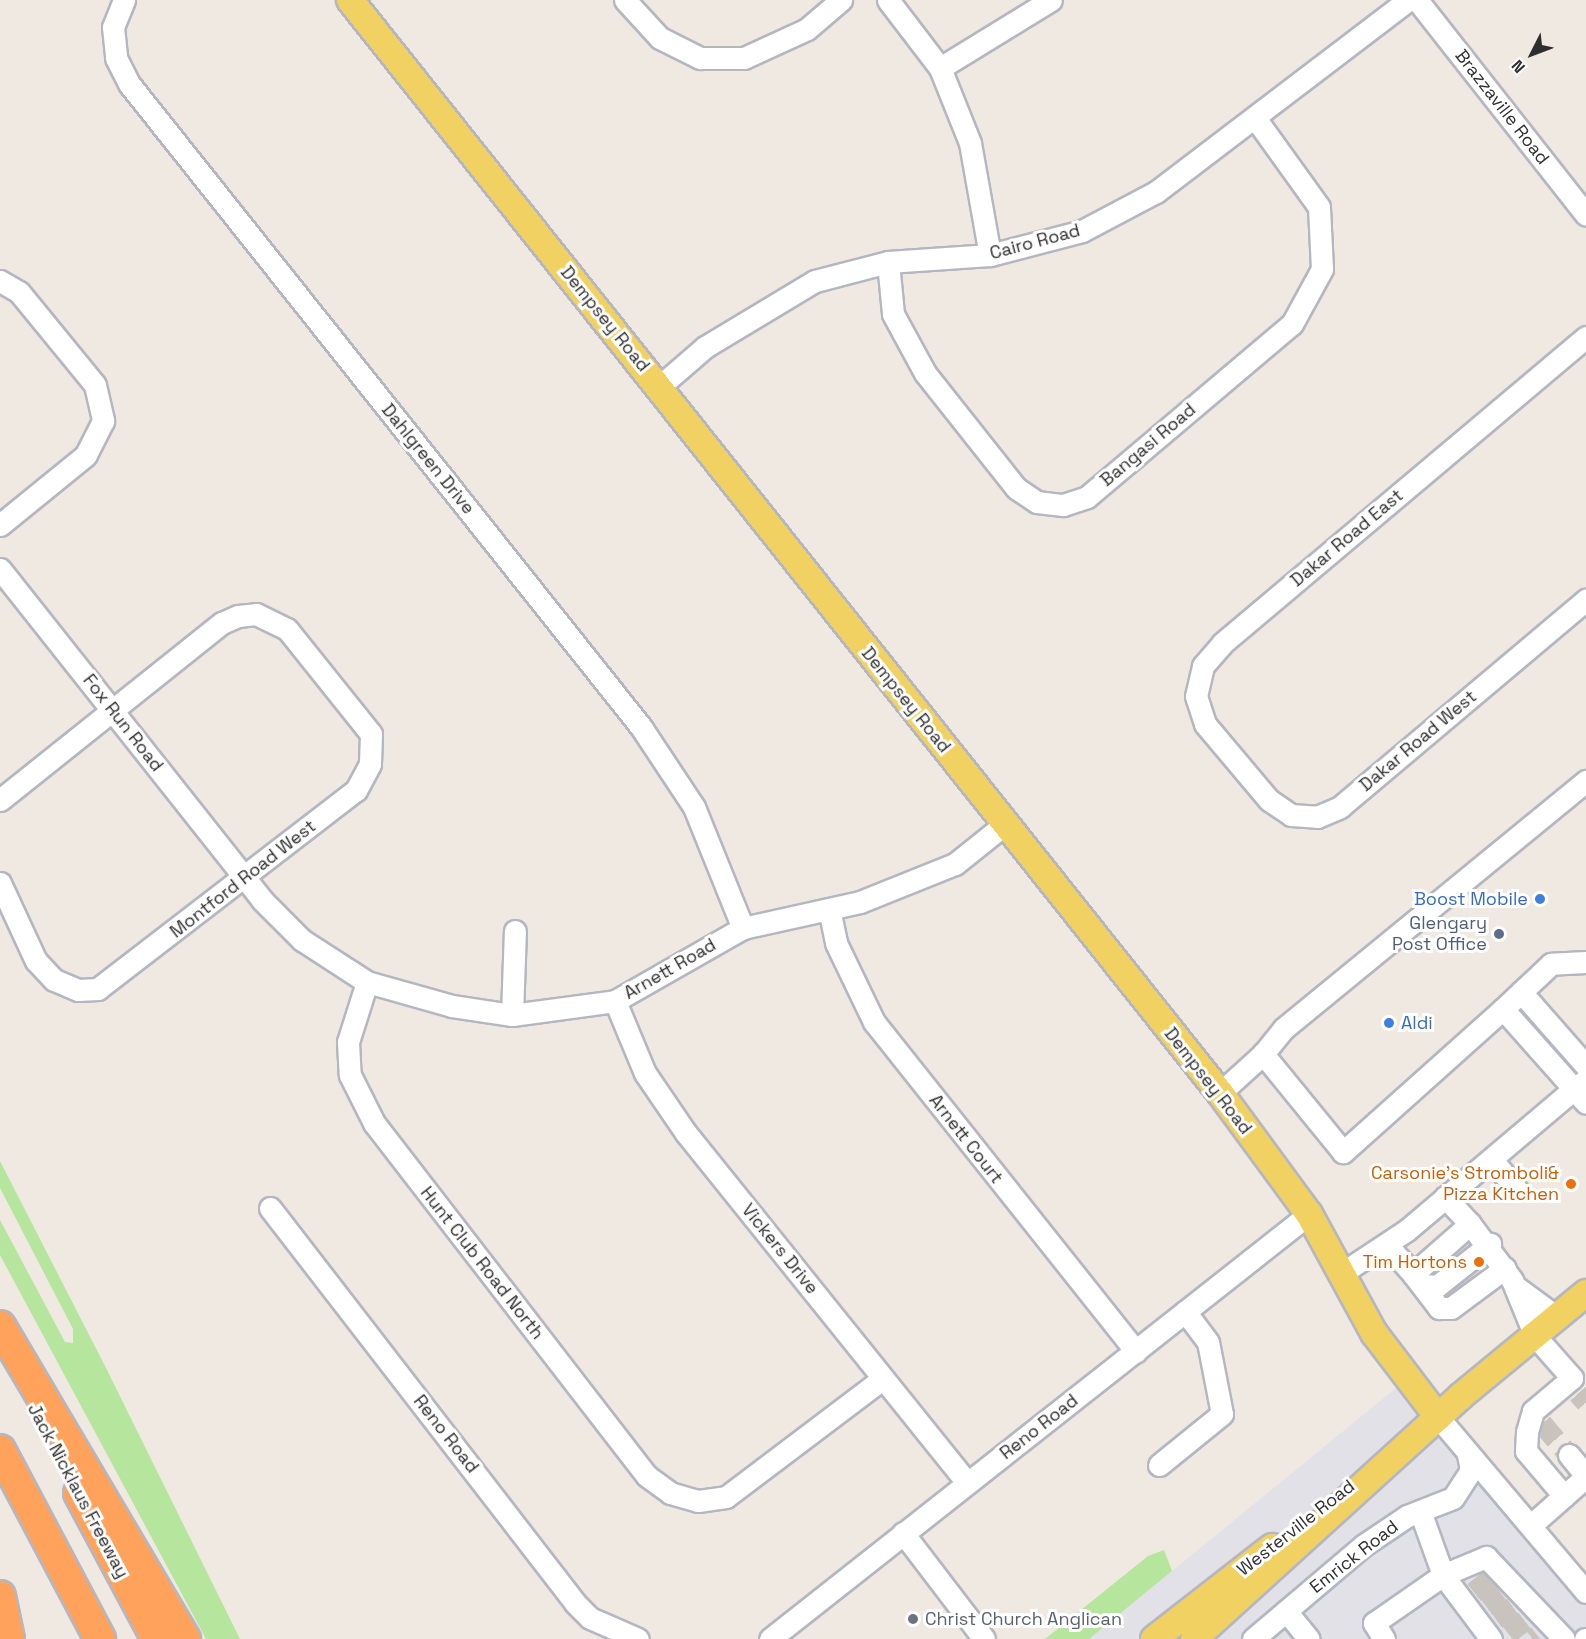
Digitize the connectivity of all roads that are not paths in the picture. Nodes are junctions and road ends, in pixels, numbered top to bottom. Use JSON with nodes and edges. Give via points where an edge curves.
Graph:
{"nodes":[{"id":1,"x":124,"y":0,"type":"edge"},
{"id":2,"x":350,"y":0,"type":"edge"},
{"id":3,"x":625,"y":0,"type":"edge"},
{"id":4,"x":841,"y":0,"type":"edge"},
{"id":5,"x":888,"y":0,"type":"edge"},
{"id":6,"x":1051,"y":0,"type":"edge"},
{"id":7,"x":1408,"y":0,"type":"edge"},
{"id":8,"x":1417,"y":0,"type":"edge"},
{"id":9,"x":940,"y":68,"type":"junction"},
{"id":10,"x":1255,"y":118,"type":"junction"},
{"id":11,"x":1586,"y":215,"type":"edge"},
{"id":12,"x":990,"y":255,"type":"junction"},
{"id":13,"x":888,"y":262,"type":"junction"},
{"id":14,"x":5,"y":283,"type":"edge"},
{"id":15,"x":1586,"y":337,"type":"edge"},
{"id":16,"x":660,"y":386,"type":"junction"},
{"id":17,"x":0,"y":525,"type":"edge"},
{"id":18,"x":0,"y":569,"type":"edge"},
{"id":19,"x":1586,"y":600,"type":"edge"},
{"id":20,"x":113,"y":710,"type":"junction"},
{"id":21,"x":1243,"y":769,"type":"joint"},
{"id":22,"x":1586,"y":781,"type":"edge"},
{"id":23,"x":0,"y":800,"type":"edge"},
{"id":24,"x":1005,"y":824,"type":"junction"},
{"id":25,"x":245,"y":878,"type":"junction"},
{"id":26,"x":0,"y":883,"type":"edge"},
{"id":27,"x":829,"y":909,"type":"junction"},
{"id":28,"x":742,"y":928,"type":"junction"},
{"id":29,"x":515,"y":931,"type":"dead end"},
{"id":30,"x":1586,"y":962,"type":"edge"},
{"id":31,"x":366,"y":982,"type":"junction"},
{"id":32,"x":1521,"y":992,"type":"junction"},
{"id":33,"x":615,"y":1001,"type":"junction"},
{"id":34,"x":1503,"y":1009,"type":"junction"},
{"id":35,"x":512,"y":1015,"type":"junction"},
{"id":36,"x":1263,"y":1054,"type":"junction"},
{"id":37,"x":1586,"y":1066,"type":"edge"},
{"id":38,"x":1582,"y":1091,"type":"edge"},
{"id":39,"x":1220,"y":1093,"type":"junction"},
{"id":40,"x":1492,"y":1160,"type":"junction"},
{"id":41,"x":1516,"y":1189,"type":"dead end"},
{"id":42,"x":1445,"y":1197,"type":"junction"},
{"id":43,"x":270,"y":1208,"type":"dead end"},
{"id":44,"x":1309,"y":1214,"type":"junction"},
{"id":45,"x":1470,"y":1224,"type":"junction"},
{"id":46,"x":1490,"y":1244,"type":"junction"},
{"id":47,"x":1387,"y":1245,"type":"junction"},
{"id":48,"x":1505,"y":1268,"type":"junction"},
{"id":49,"x":1342,"y":1273,"type":"junction"},
{"id":50,"x":1418,"y":1279,"type":"junction"},
{"id":51,"x":1515,"y":1286,"type":"junction"},
{"id":52,"x":1586,"y":1293,"type":"edge"},
{"id":53,"x":1185,"y":1312,"type":"junction"},
{"id":54,"x":1557,"y":1317,"type":"junction"},
{"id":55,"x":0,"y":1326,"type":"edge"},
{"id":56,"x":1535,"y":1336,"type":"junction"},
{"id":57,"x":0,"y":1342,"type":"edge"},
{"id":58,"x":1136,"y":1351,"type":"junction"},
{"id":59,"x":1576,"y":1379,"type":"edge"},
{"id":60,"x":882,"y":1380,"type":"junction"},
{"id":61,"x":1438,"y":1417,"type":"junction"},
{"id":62,"x":0,"y":1450,"type":"edge"},
{"id":63,"x":1468,"y":1454,"type":"junction"},
{"id":64,"x":1569,"y":1455,"type":"tunnel mouth"},
{"id":65,"x":1159,"y":1465,"type":"dead end"},
{"id":66,"x":1586,"y":1476,"type":"edge"},
{"id":67,"x":967,"y":1484,"type":"junction"},
{"id":68,"x":1564,"y":1496,"type":"junction"},
{"id":69,"x":1420,"y":1510,"type":"junction"},
{"id":70,"x":1530,"y":1526,"type":"junction"},
{"id":71,"x":903,"y":1533,"type":"junction"},
{"id":72,"x":1443,"y":1575,"type":"junction"},
{"id":73,"x":1586,"y":1592,"type":"edge"},
{"id":74,"x":0,"y":1596,"type":"edge"},
{"id":75,"x":1286,"y":1611,"type":"junction"},
{"id":76,"x":1507,"y":1612,"type":"edge"},
{"id":77,"x":9,"y":1639,"type":"edge"},
{"id":78,"x":100,"y":1639,"type":"edge"},
{"id":79,"x":157,"y":1639,"type":"edge"},
{"id":80,"x":185,"y":1639,"type":"edge"},
{"id":81,"x":638,"y":1639,"type":"edge"},
{"id":82,"x":770,"y":1639,"type":"edge"},
{"id":83,"x":984,"y":1639,"type":"edge"},
{"id":84,"x":1154,"y":1639,"type":"edge"},
{"id":85,"x":1194,"y":1639,"type":"edge"},
{"id":86,"x":1253,"y":1639,"type":"edge"},
{"id":87,"x":1309,"y":1639,"type":"edge"},
{"id":88,"x":1384,"y":1639,"type":"edge"}],
"edges":[{"from":1,"to":28,"type":"street","name":"Dahlgreen Drive","via":[[113,27],[116,58],[130,85],[641,727],[694,807]]},
{"from":2,"to":16,"type":"main road","name":"Dempsey Road"},
{"from":3,"to":4,"type":"street","via":[[660,38],[700,58],[744,58],[807,29]]},
{"from":5,"to":9,"type":"street"},
{"from":6,"to":9,"type":"street"},
{"from":7,"to":10,"type":"street","name":"Cairo Road"},
{"from":8,"to":11,"type":"street","name":"Brazzaville Road"},
{"from":9,"to":12,"type":"street","via":[[970,143]]},
{"from":10,"to":12,"type":"street","name":"Cairo Road","via":[[1156,192],[1082,231]]},
{"from":10,"to":13,"type":"street","name":"Bangasi Road","via":[[1319,207],[1322,269],[1292,324],[1087,497],[1054,504],[1037,502],[1016,488],[925,373],[893,314]]},
{"from":12,"to":13,"type":"street","name":"Cairo Road"},
{"from":13,"to":16,"type":"street","name":"Cairo Road","via":[[816,281],[705,347]]},
{"from":14,"to":17,"type":"street","via":[[95,386],[103,421],[86,455]]},
{"from":15,"to":21,"type":"street","name":"Dakar Road East","via":[[1222,644],[1203,666],[1196,696],[1204,724]]},
{"from":16,"to":24,"type":"main road","name":"Dempsey Road"},
{"from":18,"to":20,"type":"street","name":"Fox Run Road"},
{"from":19,"to":21,"type":"street","name":"Dakar Road West","via":[[1340,807],[1317,817],[1291,815],[1269,800]]},
{"from":20,"to":23,"type":"street"},
{"from":20,"to":25,"type":"street","name":"Fox Run Road"},
{"from":20,"to":25,"type":"street","name":"Montford Road West","via":[[222,623],[256,614],[287,629],[371,734],[370,764],[356,790]]},
{"from":22,"to":36,"type":"street","via":[[1283,1029]]},
{"from":24,"to":27,"type":"street","name":"Arnett Road","via":[[955,864]]},
{"from":24,"to":39,"type":"main road","name":"Dempsey Road"},
{"from":25,"to":26,"type":"street","name":"Montford Road West","via":[[117,979],[98,989],[78,990],[54,980],[36,961]]},
{"from":25,"to":31,"type":"street","name":"Arnett Road","via":[[302,940]]},
{"from":27,"to":28,"type":"street","name":"Arnett Road"},
{"from":27,"to":58,"type":"street","name":"Arnett Court","via":[[836,943],[874,1022]]},
{"from":28,"to":33,"type":"street","name":"Arnett Road"},
{"from":29,"to":35,"type":"street"},
{"from":30,"to":32,"type":"street","via":[[1551,964]]},
{"from":31,"to":35,"type":"street","name":"Arnett Road","via":[[452,1006]]},
{"from":31,"to":60,"type":"street","name":"Hunt Club Road North","via":[[348,1042],[350,1075],[374,1123],[647,1476],[670,1493],[698,1500],[726,1497],[750,1484]]},
{"from":32,"to":34,"type":"street"},
{"from":32,"to":37,"type":"street"},
{"from":33,"to":35,"type":"street","name":"Arnett Road"},
{"from":33,"to":60,"type":"street","name":"Vickers Drive","via":[[645,1073],[686,1133]]},
{"from":34,"to":36,"type":"street","via":[[1343,1152]]},
{"from":34,"to":38,"type":"street"},
{"from":36,"to":39,"type":"street"},
{"from":38,"to":40,"type":"street"},
{"from":39,"to":44,"type":"main road","name":"Dempsey Road"},
{"from":40,"to":41,"type":"street"},
{"from":40,"to":42,"type":"street"},
{"from":42,"to":45,"type":"street"},
{"from":42,"to":47,"type":"street"},
{"from":43,"to":81,"type":"street","name":"Reno Road","via":[[575,1603],[590,1618]]},
{"from":44,"to":49,"type":"main road","name":"Dempsey Road"},
{"from":44,"to":53,"type":"street","name":"Reno Road"},
{"from":45,"to":46,"type":"street"},
{"from":45,"to":50,"type":"street"},
{"from":46,"to":48,"type":"street"},
{"from":46,"to":50,"type":"street","via":[[1437,1286]]},
{"from":47,"to":49,"type":"street"},
{"from":47,"to":50,"type":"street"},
{"from":48,"to":50,"type":"street","via":[[1450,1308],[1439,1308]]},
{"from":48,"to":51,"type":"street"},
{"from":49,"to":61,"type":"main road","name":"Dempsey Road","via":[[1374,1333]]},
{"from":51,"to":54,"type":"street"},
{"from":51,"to":56,"type":"street"},
{"from":52,"to":54,"type":"main road","name":"Westerville Road"},
{"from":53,"to":58,"type":"street","name":"Reno Road"},
{"from":53,"to":65,"type":"street","via":[[1208,1342],[1222,1414]]},
{"from":54,"to":56,"type":"main road","name":"Westerville Road"},
{"from":55,"to":80,"type":"highway"},
{"from":56,"to":59,"type":"street"},
{"from":56,"to":61,"type":"main road","name":"Westerville Road"},
{"from":57,"to":79,"type":"highway","name":"Jack Nicklaus Freeway"},
{"from":58,"to":67,"type":"street","name":"Reno Road"},
{"from":59,"to":68,"type":"street","via":[[1538,1417],[1526,1451]]},
{"from":60,"to":67,"type":"street","name":"Vickers Drive"},
{"from":61,"to":63,"type":"street"},
{"from":61,"to":84,"type":"main road","name":"Westerville Road"},
{"from":61,"to":85,"type":"main road","name":"Westerville Road"},
{"from":62,"to":78,"type":"highway"},
{"from":63,"to":69,"type":"street","name":"Emrick Road","via":[[1465,1486],[1453,1498]]},
{"from":63,"to":70,"type":"street"},
{"from":64,"to":66,"type":"street"},
{"from":66,"to":68,"type":"street"},
{"from":67,"to":71,"type":"street","name":"Reno Road"},
{"from":68,"to":70,"type":"street"},
{"from":69,"to":72,"type":"street"},
{"from":69,"to":75,"type":"street","name":"Emrick Road","via":[[1364,1545]]},
{"from":70,"to":73,"type":"street"},
{"from":71,"to":82,"type":"street","name":"Reno Road"},
{"from":71,"to":83,"type":"street"},
{"from":72,"to":76,"type":"street"},
{"from":72,"to":76,"type":"street","via":[[1486,1557]]},
{"from":72,"to":88,"type":"street","via":[[1374,1623]]},
{"from":74,"to":77,"type":"highway"},
{"from":75,"to":86,"type":"street","name":"Emrick Road"},
{"from":75,"to":87,"type":"street"}]}
